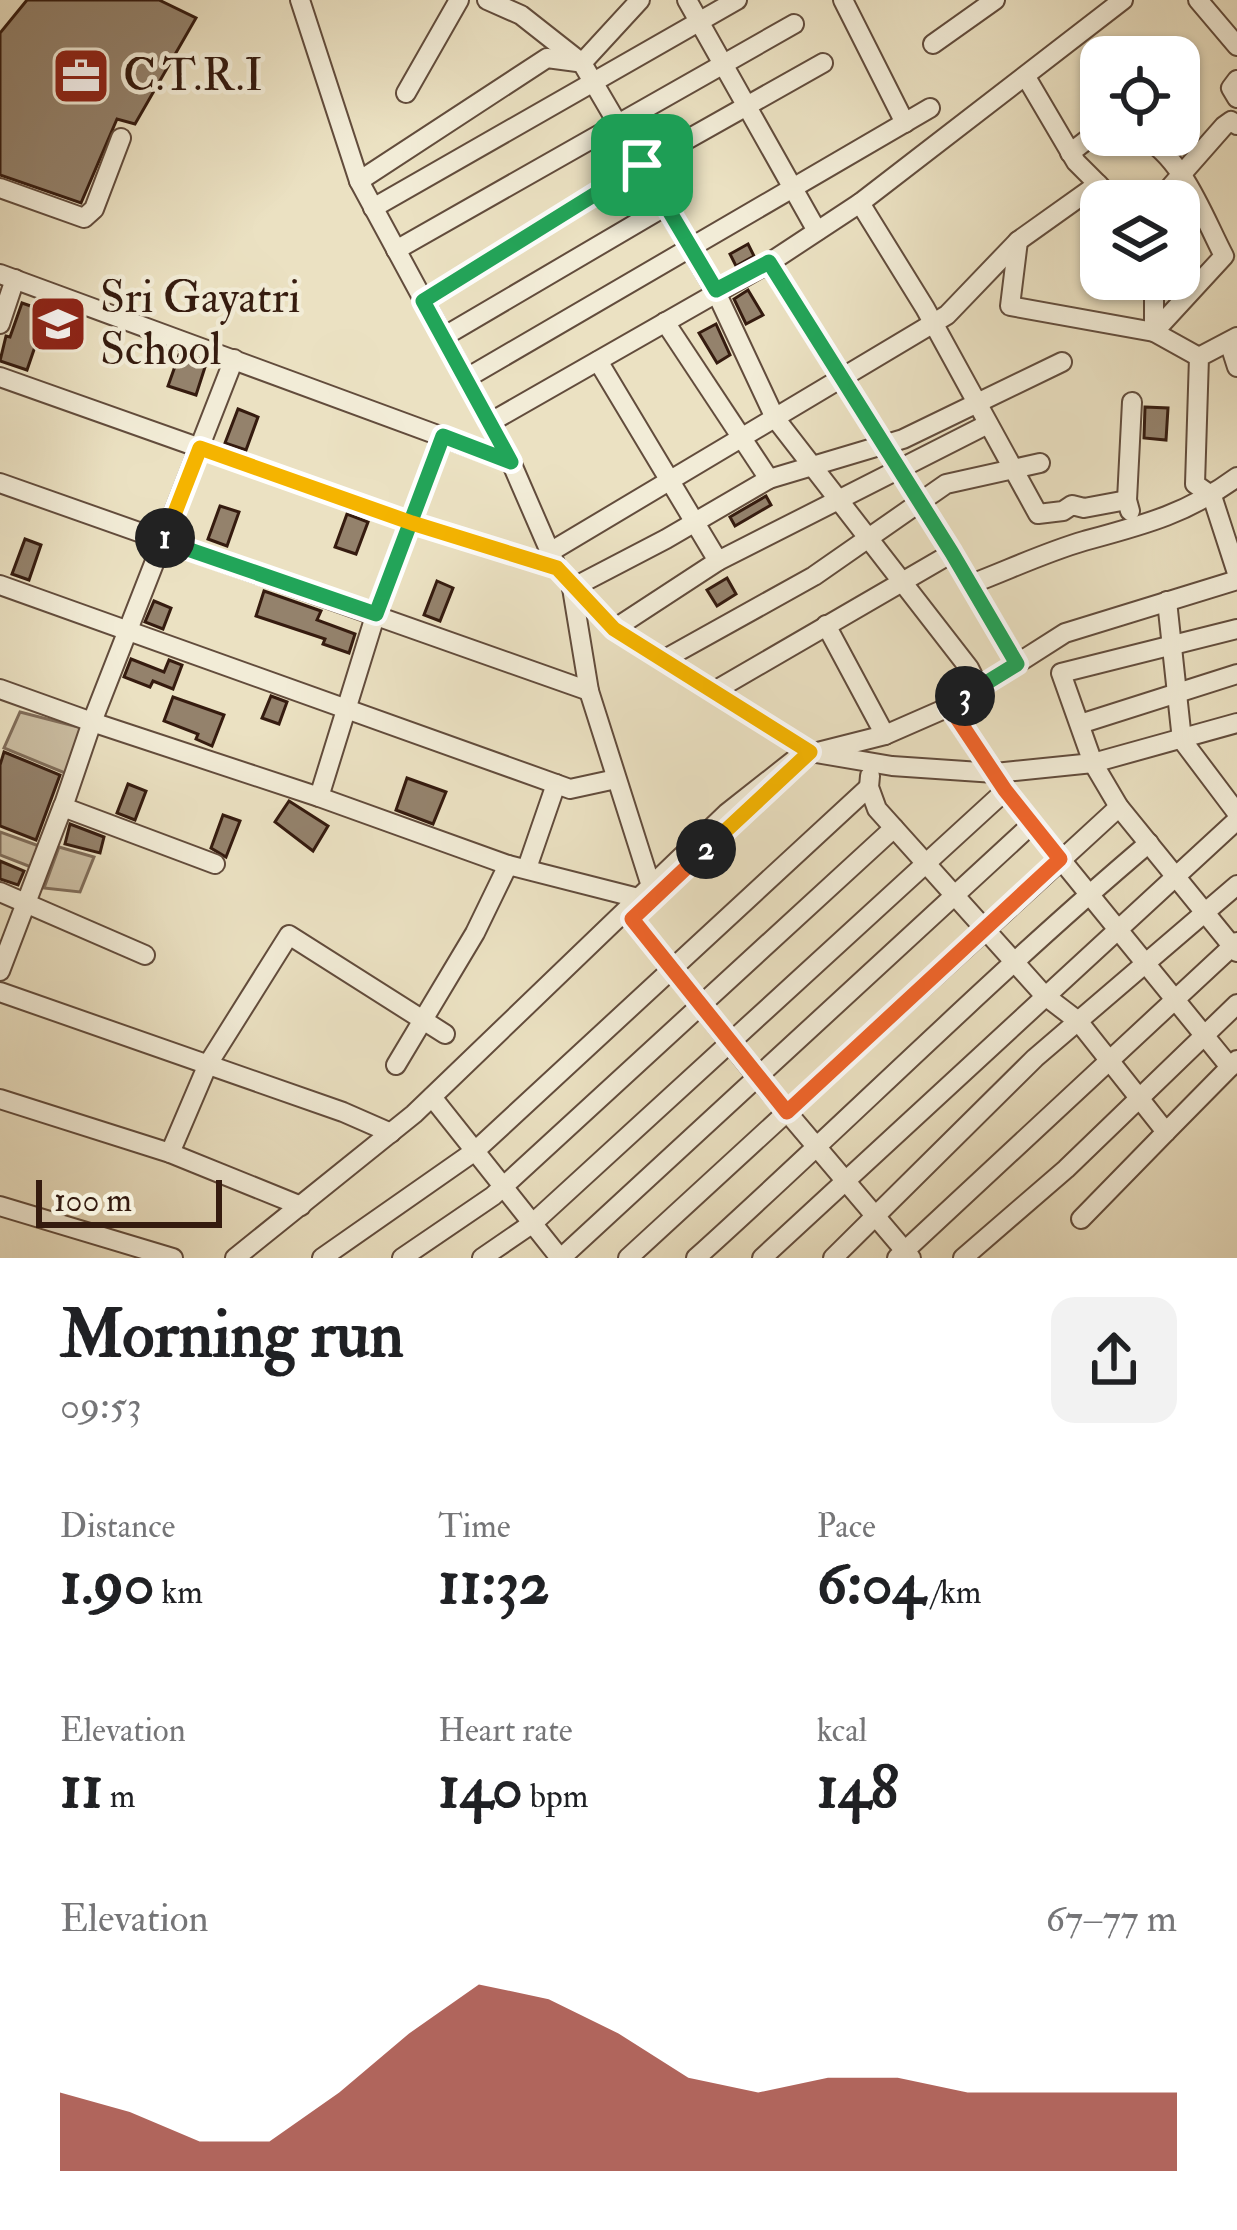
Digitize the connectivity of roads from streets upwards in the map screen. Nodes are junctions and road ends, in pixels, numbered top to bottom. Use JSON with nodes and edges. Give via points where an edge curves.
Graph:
{"nodes":[{"id":1,"x":300,"y":0,"type":"edge"},
{"id":2,"x":459,"y":0,"type":"edge"},
{"id":3,"x":487,"y":0,"type":"edge"},
{"id":4,"x":537,"y":0,"type":"edge"},
{"id":5,"x":640,"y":0,"type":"edge"},
{"id":6,"x":687,"y":0,"type":"edge"},
{"id":7,"x":737,"y":0,"type":"edge"},
{"id":8,"x":843,"y":0,"type":"edge"},
{"id":9,"x":995,"y":0,"type":"edge"},
{"id":10,"x":1123,"y":0,"type":"edge"},
{"id":11,"x":1198,"y":0,"type":"edge"},
{"id":12,"x":521,"y":15,"type":"junction"},
{"id":13,"x":699,"y":21,"type":"junction"},
{"id":14,"x":794,"y":24,"type":"dead end"},
{"id":15,"x":933,"y":44,"type":"dead end"},
{"id":16,"x":1237,"y":46,"type":"edge"},
{"id":17,"x":724,"y":62,"type":"junction"},
{"id":18,"x":823,"y":62,"type":"dead end"},
{"id":19,"x":587,"y":71,"type":"junction"},
{"id":20,"x":1026,"y":76,"type":"junction"},
{"id":21,"x":1237,"y":80,"type":"edge"},
{"id":22,"x":406,"y":93,"type":"dead end"},
{"id":23,"x":1237,"y":98,"type":"edge"},
{"id":24,"x":747,"y":105,"type":"junction"},
{"id":25,"x":930,"y":108,"type":"dead end"},
{"id":26,"x":1235,"y":118,"type":"edge"},
{"id":27,"x":616,"y":122,"type":"junction"},
{"id":28,"x":905,"y":123,"type":"junction"},
{"id":29,"x":121,"y":138,"type":"dead end"},
{"id":30,"x":1080,"y":145,"type":"edge"},
{"id":31,"x":1070,"y":153,"type":"junction"},
{"id":32,"x":1164,"y":156,"type":"edge"},
{"id":33,"x":642,"y":165,"type":"junction"},
{"id":34,"x":1183,"y":177,"type":"junction"},
{"id":35,"x":1094,"y":180,"type":"edge"},
{"id":36,"x":1180,"y":180,"type":"edge"},
{"id":37,"x":359,"y":182,"type":"junction"},
{"id":38,"x":794,"y":187,"type":"junction"},
{"id":39,"x":0,"y":188,"type":"edge"},
{"id":40,"x":1080,"y":197,"type":"edge"},
{"id":41,"x":860,"y":203,"type":"junction"},
{"id":42,"x":666,"y":206,"type":"junction"},
{"id":43,"x":373,"y":208,"type":"junction"},
{"id":44,"x":817,"y":231,"type":"junction"},
{"id":45,"x":1018,"y":241,"type":"junction"},
{"id":46,"x":690,"y":247,"type":"junction"},
{"id":47,"x":396,"y":250,"type":"junction"},
{"id":48,"x":769,"y":262,"type":"junction"},
{"id":49,"x":8,"y":277,"type":"edge"},
{"id":50,"x":716,"y":290,"type":"junction"},
{"id":51,"x":1154,"y":300,"type":"edge"},
{"id":52,"x":423,"y":301,"type":"junction"},
{"id":53,"x":665,"y":322,"type":"junction"},
{"id":54,"x":933,"y":323,"type":"junction"},
{"id":55,"x":0,"y":324,"type":"edge"},
{"id":56,"x":1154,"y":332,"type":"junction"},
{"id":57,"x":443,"y":337,"type":"junction"},
{"id":58,"x":1233,"y":339,"type":"edge"},
{"id":59,"x":1199,"y":357,"type":"junction"},
{"id":60,"x":234,"y":358,"type":"junction"},
{"id":61,"x":598,"y":361,"type":"junction"},
{"id":62,"x":1063,"y":362,"type":"dead end"},
{"id":63,"x":1237,"y":367,"type":"edge"},
{"id":64,"x":0,"y":377,"type":"edge"},
{"id":65,"x":465,"y":379,"type":"junction"},
{"id":66,"x":843,"y":379,"type":"junction"},
{"id":67,"x":1132,"y":402,"type":"dead end"},
{"id":68,"x":977,"y":404,"type":"junction"},
{"id":69,"x":775,"y":418,"type":"junction"},
{"id":70,"x":489,"y":423,"type":"junction"},
{"id":71,"x":988,"y":424,"type":"junction"},
{"id":72,"x":443,"y":436,"type":"junction"},
{"id":73,"x":742,"y":438,"type":"junction"},
{"id":74,"x":884,"y":445,"type":"junction"},
{"id":75,"x":200,"y":448,"type":"junction"},
{"id":76,"x":511,"y":462,"type":"junction"},
{"id":77,"x":1040,"y":463,"type":"dead end"},
{"id":78,"x":810,"y":468,"type":"junction"},
{"id":79,"x":899,"y":469,"type":"junction"},
{"id":80,"x":1013,"y":469,"type":"junction"},
{"id":81,"x":1237,"y":477,"type":"edge"},
{"id":82,"x":769,"y":479,"type":"junction"},
{"id":83,"x":670,"y":480,"type":"junction"},
{"id":84,"x":0,"y":483,"type":"edge"},
{"id":85,"x":1212,"y":496,"type":"junction"},
{"id":86,"x":1127,"y":500,"type":"junction"},
{"id":87,"x":836,"y":501,"type":"junction"},
{"id":88,"x":920,"y":502,"type":"junction"},
{"id":89,"x":695,"y":522,"type":"junction"},
{"id":90,"x":412,"y":523,"type":"junction"},
{"id":91,"x":1134,"y":525,"type":"junction"},
{"id":92,"x":1231,"y":534,"type":"edge"},
{"id":93,"x":867,"y":539,"type":"junction"},
{"id":94,"x":164,"y":541,"type":"junction"},
{"id":95,"x":952,"y":553,"type":"junction"},
{"id":96,"x":554,"y":560,"type":"junction"},
{"id":97,"x":718,"y":561,"type":"junction"},
{"id":98,"x":1237,"y":574,"type":"edge"},
{"id":99,"x":902,"y":584,"type":"junction"},
{"id":100,"x":970,"y":584,"type":"junction"},
{"id":101,"x":0,"y":585,"type":"edge"},
{"id":102,"x":572,"y":588,"type":"junction"},
{"id":103,"x":1167,"y":602,"type":"junction"},
{"id":104,"x":376,"y":614,"type":"junction"},
{"id":105,"x":826,"y":625,"type":"junction"},
{"id":106,"x":614,"y":629,"type":"junction"},
{"id":107,"x":1237,"y":629,"type":"edge"},
{"id":108,"x":128,"y":631,"type":"junction"},
{"id":109,"x":1173,"y":645,"type":"junction"},
{"id":110,"x":663,"y":660,"type":"junction"},
{"id":111,"x":1017,"y":664,"type":"junction"},
{"id":112,"x":1237,"y":674,"type":"edge"},
{"id":113,"x":979,"y":688,"type":"junction"},
{"id":114,"x":0,"y":689,"type":"edge"},
{"id":115,"x":716,"y":690,"type":"junction"},
{"id":116,"x":589,"y":691,"type":"junction"},
{"id":117,"x":1178,"y":692,"type":"junction"},
{"id":118,"x":347,"y":706,"type":"junction"},
{"id":119,"x":949,"y":706,"type":"junction"},
{"id":120,"x":92,"y":722,"type":"junction"},
{"id":121,"x":1237,"y":723,"type":"edge"},
{"id":122,"x":1080,"y":724,"type":"junction"},
{"id":123,"x":885,"y":735,"type":"junction"},
{"id":124,"x":1182,"y":740,"type":"junction"},
{"id":125,"x":810,"y":752,"type":"junction"},
{"id":126,"x":872,"y":760,"type":"junction"},
{"id":127,"x":1093,"y":763,"type":"junction"},
{"id":128,"x":994,"y":773,"type":"junction"},
{"id":129,"x":616,"y":779,"type":"junction"},
{"id":130,"x":556,"y":784,"type":"junction"},
{"id":131,"x":869,"y":788,"type":"junction"},
{"id":132,"x":1005,"y":790,"type":"junction"},
{"id":133,"x":319,"y":797,"type":"junction"},
{"id":134,"x":63,"y":806,"type":"junction"},
{"id":135,"x":1119,"y":807,"type":"junction"},
{"id":136,"x":1237,"y":816,"type":"edge"},
{"id":137,"x":1033,"y":824,"type":"junction"},
{"id":138,"x":894,"y":828,"type":"junction"},
{"id":139,"x":1149,"y":843,"type":"junction"},
{"id":140,"x":1060,"y":859,"type":"junction"},
{"id":141,"x":926,"y":860,"type":"junction"},
{"id":142,"x":215,"y":865,"type":"dead end"},
{"id":143,"x":518,"y":867,"type":"junction"},
{"id":144,"x":1175,"y":876,"type":"junction"},
{"id":145,"x":1237,"y":885,"type":"edge"},
{"id":146,"x":0,"y":892,"type":"edge"},
{"id":147,"x":644,"y":892,"type":"junction"},
{"id":148,"x":956,"y":894,"type":"junction"},
{"id":149,"x":1089,"y":894,"type":"junction"},
{"id":150,"x":27,"y":903,"type":"junction"},
{"id":151,"x":1205,"y":913,"type":"junction"},
{"id":152,"x":632,"y":919,"type":"junction"},
{"id":153,"x":986,"y":928,"type":"junction"},
{"id":154,"x":1117,"y":928,"type":"junction"},
{"id":155,"x":1236,"y":947,"type":"edge"},
{"id":156,"x":145,"y":955,"type":"dead end"},
{"id":157,"x":1015,"y":962,"type":"junction"},
{"id":158,"x":1146,"y":963,"type":"junction"},
{"id":159,"x":0,"y":970,"type":"edge"},
{"id":160,"x":673,"y":971,"type":"junction"},
{"id":161,"x":0,"y":992,"type":"edge"},
{"id":162,"x":1045,"y":994,"type":"junction"},
{"id":163,"x":1175,"y":999,"type":"junction"},
{"id":164,"x":1237,"y":1004,"type":"edge"},
{"id":165,"x":702,"y":1008,"type":"junction"},
{"id":166,"x":424,"y":1020,"type":"junction"},
{"id":167,"x":1078,"y":1022,"type":"junction"},
{"id":168,"x":445,"y":1034,"type":"dead end"},
{"id":169,"x":1204,"y":1035,"type":"junction"},
{"id":170,"x":730,"y":1042,"type":"junction"},
{"id":171,"x":1109,"y":1061,"type":"junction"},
{"id":172,"x":208,"y":1064,"type":"junction"},
{"id":173,"x":1233,"y":1064,"type":"edge"},
{"id":174,"x":396,"y":1065,"type":"dead end"},
{"id":175,"x":759,"y":1078,"type":"junction"},
{"id":176,"x":1138,"y":1097,"type":"junction"},
{"id":177,"x":0,"y":1099,"type":"edge"},
{"id":178,"x":435,"y":1101,"type":"junction"},
{"id":179,"x":787,"y":1112,"type":"junction"},
{"id":180,"x":1166,"y":1132,"type":"junction"},
{"id":181,"x":391,"y":1133,"type":"junction"},
{"id":182,"x":818,"y":1148,"type":"junction"},
{"id":183,"x":475,"y":1151,"type":"junction"},
{"id":184,"x":170,"y":1153,"type":"junction"},
{"id":185,"x":845,"y":1181,"type":"junction"},
{"id":186,"x":503,"y":1186,"type":"junction"},
{"id":187,"x":0,"y":1206,"type":"edge"},
{"id":188,"x":302,"y":1206,"type":"junction"},
{"id":189,"x":878,"y":1216,"type":"junction"},
{"id":190,"x":1081,"y":1219,"type":"dead end"},
{"id":191,"x":533,"y":1223,"type":"junction"},
{"id":192,"x":905,"y":1256,"type":"edge"},
{"id":193,"x":173,"y":1258,"type":"edge"},
{"id":194,"x":235,"y":1258,"type":"edge"},
{"id":195,"x":254,"y":1258,"type":"edge"},
{"id":196,"x":322,"y":1258,"type":"edge"},
{"id":197,"x":402,"y":1258,"type":"edge"},
{"id":198,"x":482,"y":1258,"type":"edge"},
{"id":199,"x":560,"y":1258,"type":"edge"},
{"id":200,"x":628,"y":1258,"type":"edge"},
{"id":201,"x":696,"y":1258,"type":"edge"},
{"id":202,"x":762,"y":1258,"type":"edge"},
{"id":203,"x":832,"y":1258,"type":"edge"},
{"id":204,"x":963,"y":1258,"type":"edge"}],
"edges":[{"from":1,"to":37,"type":"street"},
{"from":2,"to":22,"type":"street"},
{"from":3,"to":12,"type":"street"},
{"from":4,"to":12,"type":"street"},
{"from":5,"to":19,"type":"street"},
{"from":6,"to":13,"type":"street"},
{"from":7,"to":13,"type":"street"},
{"from":8,"to":28,"type":"street"},
{"from":9,"to":15,"type":"street"},
{"from":10,"to":20,"type":"street"},
{"from":11,"to":16,"type":"street"},
{"from":12,"to":19,"type":"street"},
{"from":13,"to":17,"type":"street"},
{"from":13,"to":19,"type":"street"},
{"from":14,"to":17,"type":"street"},
{"from":17,"to":24,"type":"street"},
{"from":17,"to":27,"type":"street"},
{"from":18,"to":24,"type":"street"},
{"from":19,"to":27,"type":"street"},
{"from":19,"to":37,"type":"street","via":[[547,58]]},
{"from":19,"to":43,"type":"street"},
{"from":20,"to":31,"type":"street"},
{"from":20,"to":41,"type":"street"},
{"from":21,"to":23,"type":"street"},
{"from":24,"to":33,"type":"street"},
{"from":24,"to":38,"type":"street"},
{"from":25,"to":28,"type":"street"},
{"from":26,"to":34,"type":"street"},
{"from":27,"to":33,"type":"street"},
{"from":27,"to":47,"type":"street"},
{"from":28,"to":38,"type":"street"},
{"from":29,"to":39,"type":"street","via":[[84,218]]},
{"from":30,"to":31,"type":"street"},
{"from":31,"to":35,"type":"street"},
{"from":32,"to":34,"type":"street"},
{"from":33,"to":42,"type":"street"},
{"from":33,"to":52,"type":"street"},
{"from":34,"to":36,"type":"street"},
{"from":34,"to":56,"type":"street","via":[[1225,256]]},
{"from":37,"to":43,"type":"street"},
{"from":38,"to":44,"type":"street"},
{"from":38,"to":46,"type":"street"},
{"from":40,"to":45,"type":"street"},
{"from":41,"to":44,"type":"street"},
{"from":41,"to":54,"type":"street"},
{"from":42,"to":46,"type":"street"},
{"from":42,"to":57,"type":"street"},
{"from":43,"to":47,"type":"street"},
{"from":44,"to":48,"type":"street"},
{"from":45,"to":54,"type":"street"},
{"from":45,"to":56,"type":"street","via":[[1010,306]]},
{"from":46,"to":50,"type":"street"},
{"from":46,"to":65,"type":"street"},
{"from":47,"to":52,"type":"street"},
{"from":48,"to":50,"type":"street"},
{"from":48,"to":66,"type":"street"},
{"from":49,"to":55,"type":"street"},
{"from":49,"to":60,"type":"street"},
{"from":50,"to":53,"type":"street"},
{"from":50,"to":69,"type":"street"},
{"from":51,"to":56,"type":"street"},
{"from":52,"to":57,"type":"street"},
{"from":53,"to":61,"type":"street"},
{"from":53,"to":73,"type":"street"},
{"from":54,"to":66,"type":"street"},
{"from":54,"to":68,"type":"street"},
{"from":56,"to":59,"type":"street"},
{"from":57,"to":65,"type":"street"},
{"from":58,"to":59,"type":"street"},
{"from":58,"to":63,"type":"street"},
{"from":59,"to":85,"type":"street","via":[[1196,484]]},
{"from":60,"to":72,"type":"street"},
{"from":60,"to":75,"type":"street"},
{"from":61,"to":70,"type":"street"},
{"from":61,"to":83,"type":"street"},
{"from":62,"to":68,"type":"street"},
{"from":64,"to":75,"type":"street"},
{"from":65,"to":70,"type":"street"},
{"from":66,"to":69,"type":"street"},
{"from":66,"to":74,"type":"street"},
{"from":67,"to":86,"type":"street"},
{"from":68,"to":71,"type":"street"},
{"from":68,"to":74,"type":"street"},
{"from":69,"to":73,"type":"street"},
{"from":69,"to":78,"type":"street"},
{"from":70,"to":76,"type":"street"},
{"from":71,"to":79,"type":"street"},
{"from":71,"to":80,"type":"street"},
{"from":72,"to":76,"type":"street"},
{"from":72,"to":90,"type":"street"},
{"from":73,"to":82,"type":"street"},
{"from":73,"to":83,"type":"street"},
{"from":74,"to":78,"type":"street"},
{"from":74,"to":79,"type":"street"},
{"from":75,"to":90,"type":"street"},
{"from":75,"to":94,"type":"street"},
{"from":76,"to":96,"type":"street"},
{"from":77,"to":80,"type":"street"},
{"from":78,"to":82,"type":"street"},
{"from":78,"to":87,"type":"street"},
{"from":79,"to":87,"type":"street"},
{"from":79,"to":88,"type":"street"},
{"from":80,"to":86,"type":"street","via":[[1038,514]]},
{"from":80,"to":88,"type":"street","via":[[946,484]]},
{"from":81,"to":85,"type":"street"},
{"from":82,"to":89,"type":"street"},
{"from":83,"to":89,"type":"street"},
{"from":83,"to":96,"type":"street"},
{"from":84,"to":94,"type":"street"},
{"from":85,"to":91,"type":"street"},
{"from":85,"to":92,"type":"street"},
{"from":86,"to":91,"type":"street"},
{"from":87,"to":93,"type":"street"},
{"from":87,"to":97,"type":"street"},
{"from":88,"to":93,"type":"street"},
{"from":88,"to":95,"type":"street"},
{"from":89,"to":97,"type":"street"},
{"from":89,"to":102,"type":"street"},
{"from":90,"to":96,"type":"street"},
{"from":90,"to":104,"type":"street"},
{"from":91,"to":100,"type":"street"},
{"from":92,"to":98,"type":"street"},
{"from":93,"to":99,"type":"street"},
{"from":93,"to":110,"type":"street"},
{"from":94,"to":104,"type":"street"},
{"from":94,"to":108,"type":"street"},
{"from":95,"to":99,"type":"street"},
{"from":95,"to":100,"type":"street"},
{"from":96,"to":102,"type":"street"},
{"from":97,"to":106,"type":"street"},
{"from":98,"to":103,"type":"street"},
{"from":99,"to":105,"type":"street"},
{"from":99,"to":113,"type":"street"},
{"from":100,"to":111,"type":"street"},
{"from":101,"to":108,"type":"street"},
{"from":102,"to":106,"type":"street"},
{"from":102,"to":116,"type":"street"},
{"from":103,"to":109,"type":"street"},
{"from":103,"to":111,"type":"street","via":[[1065,633]]},
{"from":104,"to":116,"type":"street"},
{"from":104,"to":118,"type":"street"},
{"from":105,"to":115,"type":"street"},
{"from":105,"to":123,"type":"street"},
{"from":106,"to":110,"type":"street"},
{"from":107,"to":109,"type":"street"},
{"from":108,"to":118,"type":"street"},
{"from":108,"to":120,"type":"street"},
{"from":109,"to":117,"type":"street"},
{"from":109,"to":122,"type":"street","via":[[1061,673]]},
{"from":110,"to":115,"type":"street"},
{"from":111,"to":113,"type":"street"},
{"from":112,"to":117,"type":"street"},
{"from":113,"to":119,"type":"street"},
{"from":114,"to":120,"type":"street"},
{"from":115,"to":125,"type":"street"},
{"from":116,"to":129,"type":"street"},
{"from":117,"to":122,"type":"street"},
{"from":117,"to":124,"type":"street"},
{"from":118,"to":130,"type":"street"},
{"from":118,"to":133,"type":"street"},
{"from":119,"to":123,"type":"street"},
{"from":119,"to":128,"type":"street"},
{"from":120,"to":133,"type":"street"},
{"from":120,"to":134,"type":"street"},
{"from":121,"to":124,"type":"street"},
{"from":122,"to":127,"type":"street"},
{"from":123,"to":125,"type":"street"},
{"from":124,"to":127,"type":"street"},
{"from":124,"to":136,"type":"street"},
{"from":125,"to":126,"type":"street"},
{"from":125,"to":147,"type":"street","via":[[781,766]]},
{"from":125,"to":152,"type":"street"},
{"from":126,"to":128,"type":"street"},
{"from":126,"to":131,"type":"street"},
{"from":127,"to":128,"type":"street"},
{"from":127,"to":135,"type":"street"},
{"from":128,"to":132,"type":"street"},
{"from":129,"to":130,"type":"street","via":[[570,789]]},
{"from":129,"to":147,"type":"street"},
{"from":130,"to":143,"type":"street"},
{"from":131,"to":138,"type":"street"},
{"from":131,"to":160,"type":"street"},
{"from":132,"to":137,"type":"street"},
{"from":132,"to":141,"type":"street"},
{"from":133,"to":143,"type":"street"},
{"from":134,"to":142,"type":"street"},
{"from":134,"to":150,"type":"street"},
{"from":135,"to":139,"type":"street"},
{"from":135,"to":140,"type":"street"},
{"from":136,"to":144,"type":"street"},
{"from":137,"to":140,"type":"street"},
{"from":137,"to":148,"type":"street"},
{"from":138,"to":141,"type":"street"},
{"from":138,"to":165,"type":"street"},
{"from":139,"to":144,"type":"street"},
{"from":139,"to":149,"type":"street"},
{"from":140,"to":149,"type":"street"},
{"from":140,"to":153,"type":"street"},
{"from":141,"to":148,"type":"street"},
{"from":141,"to":170,"type":"street"},
{"from":143,"to":147,"type":"street"},
{"from":143,"to":166,"type":"street"},
{"from":144,"to":151,"type":"street"},
{"from":144,"to":154,"type":"street"},
{"from":145,"to":151,"type":"street"},
{"from":146,"to":150,"type":"street"},
{"from":147,"to":178,"type":"street"},
{"from":148,"to":153,"type":"street"},
{"from":148,"to":175,"type":"street"},
{"from":149,"to":154,"type":"street"},
{"from":149,"to":157,"type":"street"},
{"from":150,"to":156,"type":"street"},
{"from":150,"to":159,"type":"street"},
{"from":151,"to":155,"type":"street"},
{"from":151,"to":158,"type":"street"},
{"from":152,"to":160,"type":"street"},
{"from":152,"to":178,"type":"street"},
{"from":153,"to":157,"type":"street"},
{"from":153,"to":179,"type":"street"},
{"from":154,"to":158,"type":"street"},
{"from":154,"to":162,"type":"street"},
{"from":155,"to":163,"type":"street"},
{"from":157,"to":162,"type":"street"},
{"from":157,"to":182,"type":"street"},
{"from":158,"to":163,"type":"street"},
{"from":158,"to":167,"type":"street"},
{"from":160,"to":165,"type":"street"},
{"from":160,"to":183,"type":"street"},
{"from":161,"to":172,"type":"street"},
{"from":162,"to":167,"type":"street"},
{"from":162,"to":185,"type":"street"},
{"from":163,"to":169,"type":"street"},
{"from":163,"to":171,"type":"street"},
{"from":164,"to":169,"type":"street"},
{"from":165,"to":170,"type":"street"},
{"from":165,"to":186,"type":"street"},
{"from":166,"to":168,"type":"street"},
{"from":166,"to":172,"type":"street","via":[[289,935]]},
{"from":166,"to":174,"type":"street"},
{"from":167,"to":171,"type":"street"},
{"from":167,"to":189,"type":"street"},
{"from":169,"to":173,"type":"street"},
{"from":169,"to":176,"type":"street"},
{"from":170,"to":175,"type":"street"},
{"from":170,"to":191,"type":"street"},
{"from":171,"to":176,"type":"street"},
{"from":171,"to":192,"type":"street"},
{"from":172,"to":181,"type":"street"},
{"from":172,"to":184,"type":"street"},
{"from":173,"to":180,"type":"street"},
{"from":175,"to":179,"type":"street"},
{"from":175,"to":199,"type":"street"},
{"from":176,"to":180,"type":"street"},
{"from":176,"to":204,"type":"street"},
{"from":177,"to":184,"type":"street"},
{"from":178,"to":181,"type":"street"},
{"from":178,"to":183,"type":"street"},
{"from":178,"to":195,"type":"street"},
{"from":179,"to":182,"type":"street"},
{"from":179,"to":200,"type":"street"},
{"from":180,"to":190,"type":"street"},
{"from":181,"to":188,"type":"street"},
{"from":182,"to":185,"type":"street"},
{"from":182,"to":201,"type":"street"},
{"from":183,"to":186,"type":"street"},
{"from":183,"to":196,"type":"street"},
{"from":184,"to":188,"type":"street"},
{"from":185,"to":189,"type":"street"},
{"from":185,"to":202,"type":"street"},
{"from":186,"to":191,"type":"street"},
{"from":186,"to":197,"type":"street"},
{"from":187,"to":193,"type":"street"},
{"from":188,"to":194,"type":"street"},
{"from":189,"to":192,"type":"street"},
{"from":189,"to":203,"type":"street"},
{"from":191,"to":198,"type":"street"},
{"from":191,"to":199,"type":"street"}]}
